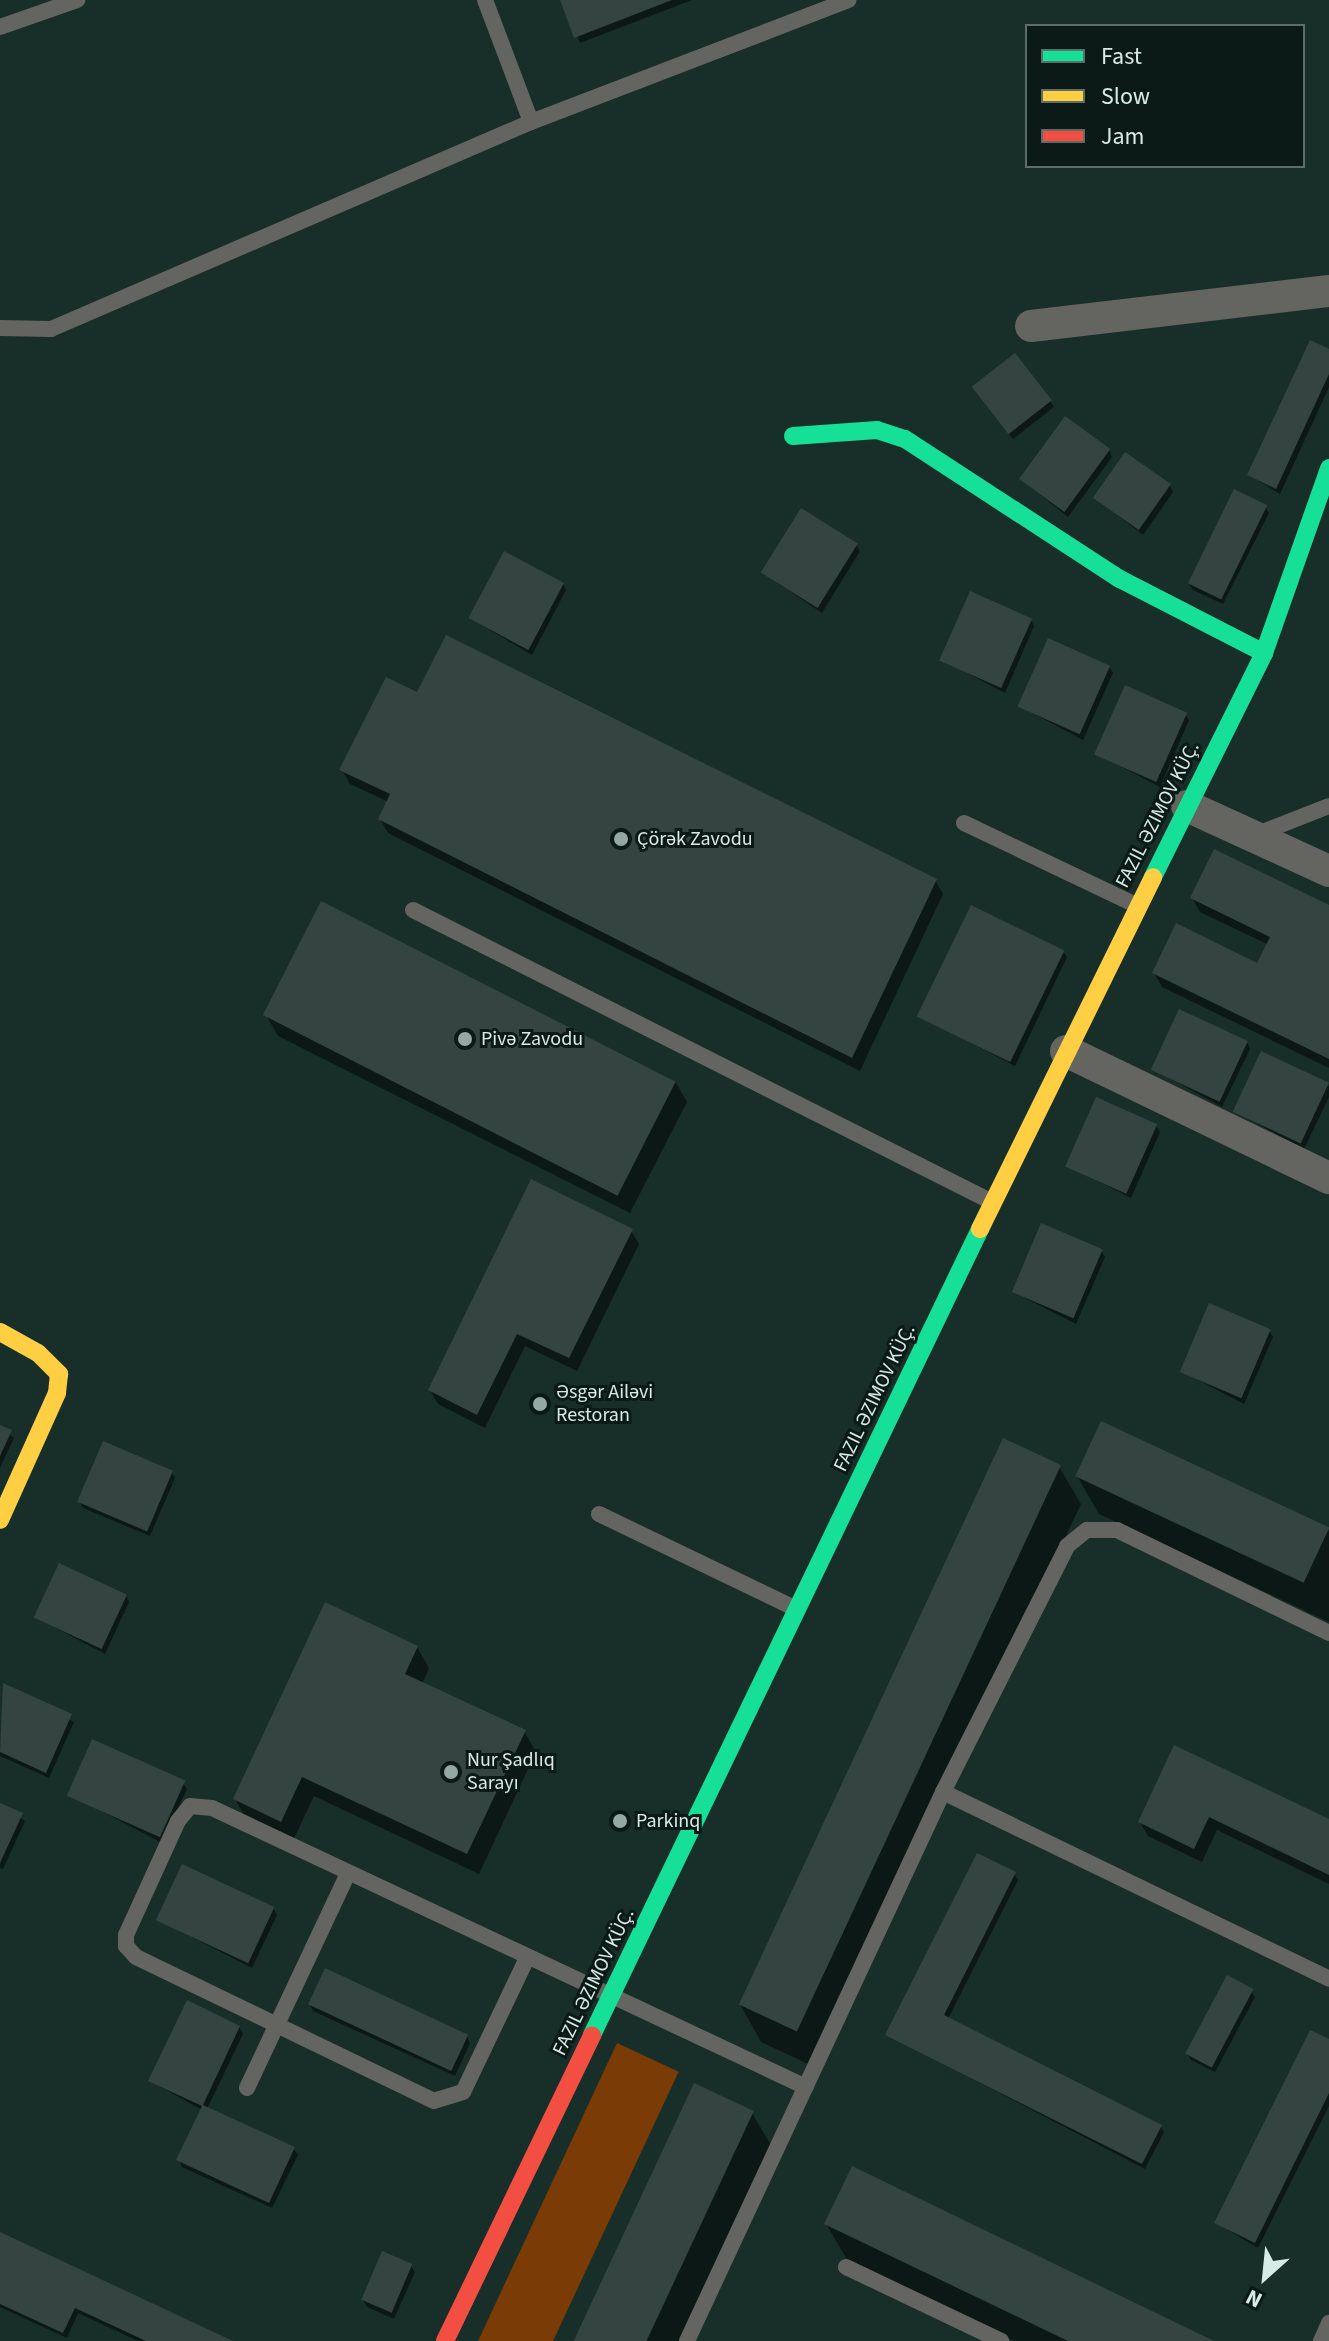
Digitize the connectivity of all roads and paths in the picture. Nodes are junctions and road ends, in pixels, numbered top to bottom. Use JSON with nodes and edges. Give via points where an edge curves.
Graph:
{"nodes":[{"id":1,"x":77,"y":0,"type":"edge"},
{"id":2,"x":485,"y":0,"type":"edge"},
{"id":3,"x":848,"y":0,"type":"edge"},
{"id":4,"x":0,"y":27,"type":"edge"},
{"id":5,"x":531,"y":122,"type":"junction"},
{"id":6,"x":1329,"y":291,"type":"edge"},
{"id":7,"x":1031,"y":326,"type":"dead end"},
{"id":8,"x":0,"y":328,"type":"edge"},
{"id":9,"x":793,"y":436,"type":"dead end"},
{"id":10,"x":1329,"y":468,"type":"edge"},
{"id":11,"x":1264,"y":653,"type":"junction"},
{"id":12,"x":1187,"y":806,"type":"junction"},
{"id":13,"x":1329,"y":806,"type":"edge"},
{"id":14,"x":964,"y":823,"type":"dead end"},
{"id":15,"x":1255,"y":835,"type":"junction"},
{"id":16,"x":1329,"y":871,"type":"edge"},
{"id":17,"x":1137,"y":906,"type":"junction"},
{"id":18,"x":413,"y":910,"type":"dead end"},
{"id":19,"x":1066,"y":1051,"type":"junction"},
{"id":20,"x":1329,"y":1178,"type":"edge"},
{"id":21,"x":993,"y":1203,"type":"junction"},
{"id":22,"x":0,"y":1332,"type":"edge"},
{"id":23,"x":599,"y":1514,"type":"dead end"},
{"id":24,"x":0,"y":1520,"type":"edge"},
{"id":25,"x":798,"y":1610,"type":"junction"},
{"id":26,"x":1329,"y":1633,"type":"edge"},
{"id":27,"x":943,"y":1792,"type":"junction"},
{"id":28,"x":348,"y":1873,"type":"junction"},
{"id":29,"x":527,"y":1958,"type":"junction"},
{"id":30,"x":1329,"y":1979,"type":"edge"},
{"id":31,"x":611,"y":1998,"type":"junction"},
{"id":32,"x":276,"y":2025,"type":"junction"},
{"id":33,"x":806,"y":2087,"type":"junction"},
{"id":34,"x":247,"y":2088,"type":"dead end"},
{"id":35,"x":846,"y":2267,"type":"dead end"},
{"id":36,"x":1329,"y":2323,"type":"edge"},
{"id":37,"x":445,"y":2341,"type":"edge"},
{"id":38,"x":687,"y":2341,"type":"edge"},
{"id":39,"x":1001,"y":2341,"type":"edge"},
{"id":40,"x":1321,"y":2341,"type":"edge"}],
"edges":[{"from":1,"to":4,"type":"lane"},
{"from":2,"to":5,"type":"lane"},
{"from":3,"to":5,"type":"lane"},
{"from":5,"to":8,"type":"lane","via":[[51,329]]},
{"from":6,"to":7,"type":"street"},
{"from":9,"to":11,"type":"street","via":[[877,430],[905,439],[1120,579]]},
{"from":10,"to":11,"type":"street","name":"FAZIL ƏZIMOV KÜÇ."},
{"from":11,"to":12,"type":"street","name":"FAZIL ƏZIMOV KÜÇ."},
{"from":12,"to":15,"type":"street"},
{"from":12,"to":17,"type":"street","name":"FAZIL ƏZIMOV KÜÇ."},
{"from":13,"to":15,"type":"lane"},
{"from":14,"to":17,"type":"lane"},
{"from":15,"to":16,"type":"street"},
{"from":17,"to":19,"type":"street","name":"FAZIL ƏZIMOV KÜÇ."},
{"from":18,"to":21,"type":"lane"},
{"from":19,"to":20,"type":"street"},
{"from":19,"to":21,"type":"street","name":"FAZIL ƏZIMOV KÜÇ."},
{"from":21,"to":25,"type":"street","name":"FAZIL ƏZIMOV KÜÇ."},
{"from":22,"to":24,"type":"street","via":[[38,1353],[59,1374],[57,1393]]},
{"from":23,"to":25,"type":"lane"},
{"from":25,"to":31,"type":"street","name":"FAZIL ƏZIMOV KÜÇ."},
{"from":26,"to":27,"type":"lane","via":[[1117,1530],[1087,1530],[1067,1546]]},
{"from":27,"to":30,"type":"lane"},
{"from":27,"to":33,"type":"lane"},
{"from":28,"to":29,"type":"lane"},
{"from":28,"to":32,"type":"lane"},
{"from":28,"to":32,"type":"lane","via":[[212,1808],[190,1806],[178,1821],[126,1946],[136,1957]]},
{"from":29,"to":31,"type":"lane"},
{"from":29,"to":32,"type":"lane","via":[[463,2092],[448,2101],[434,2101]]},
{"from":31,"to":33,"type":"lane"},
{"from":31,"to":37,"type":"street","name":"FAZIL ƏZIMOV KÜÇ."},
{"from":32,"to":34,"type":"lane"},
{"from":33,"to":38,"type":"lane"},
{"from":35,"to":39,"type":"lane"},
{"from":36,"to":40,"type":"lane"}]}
